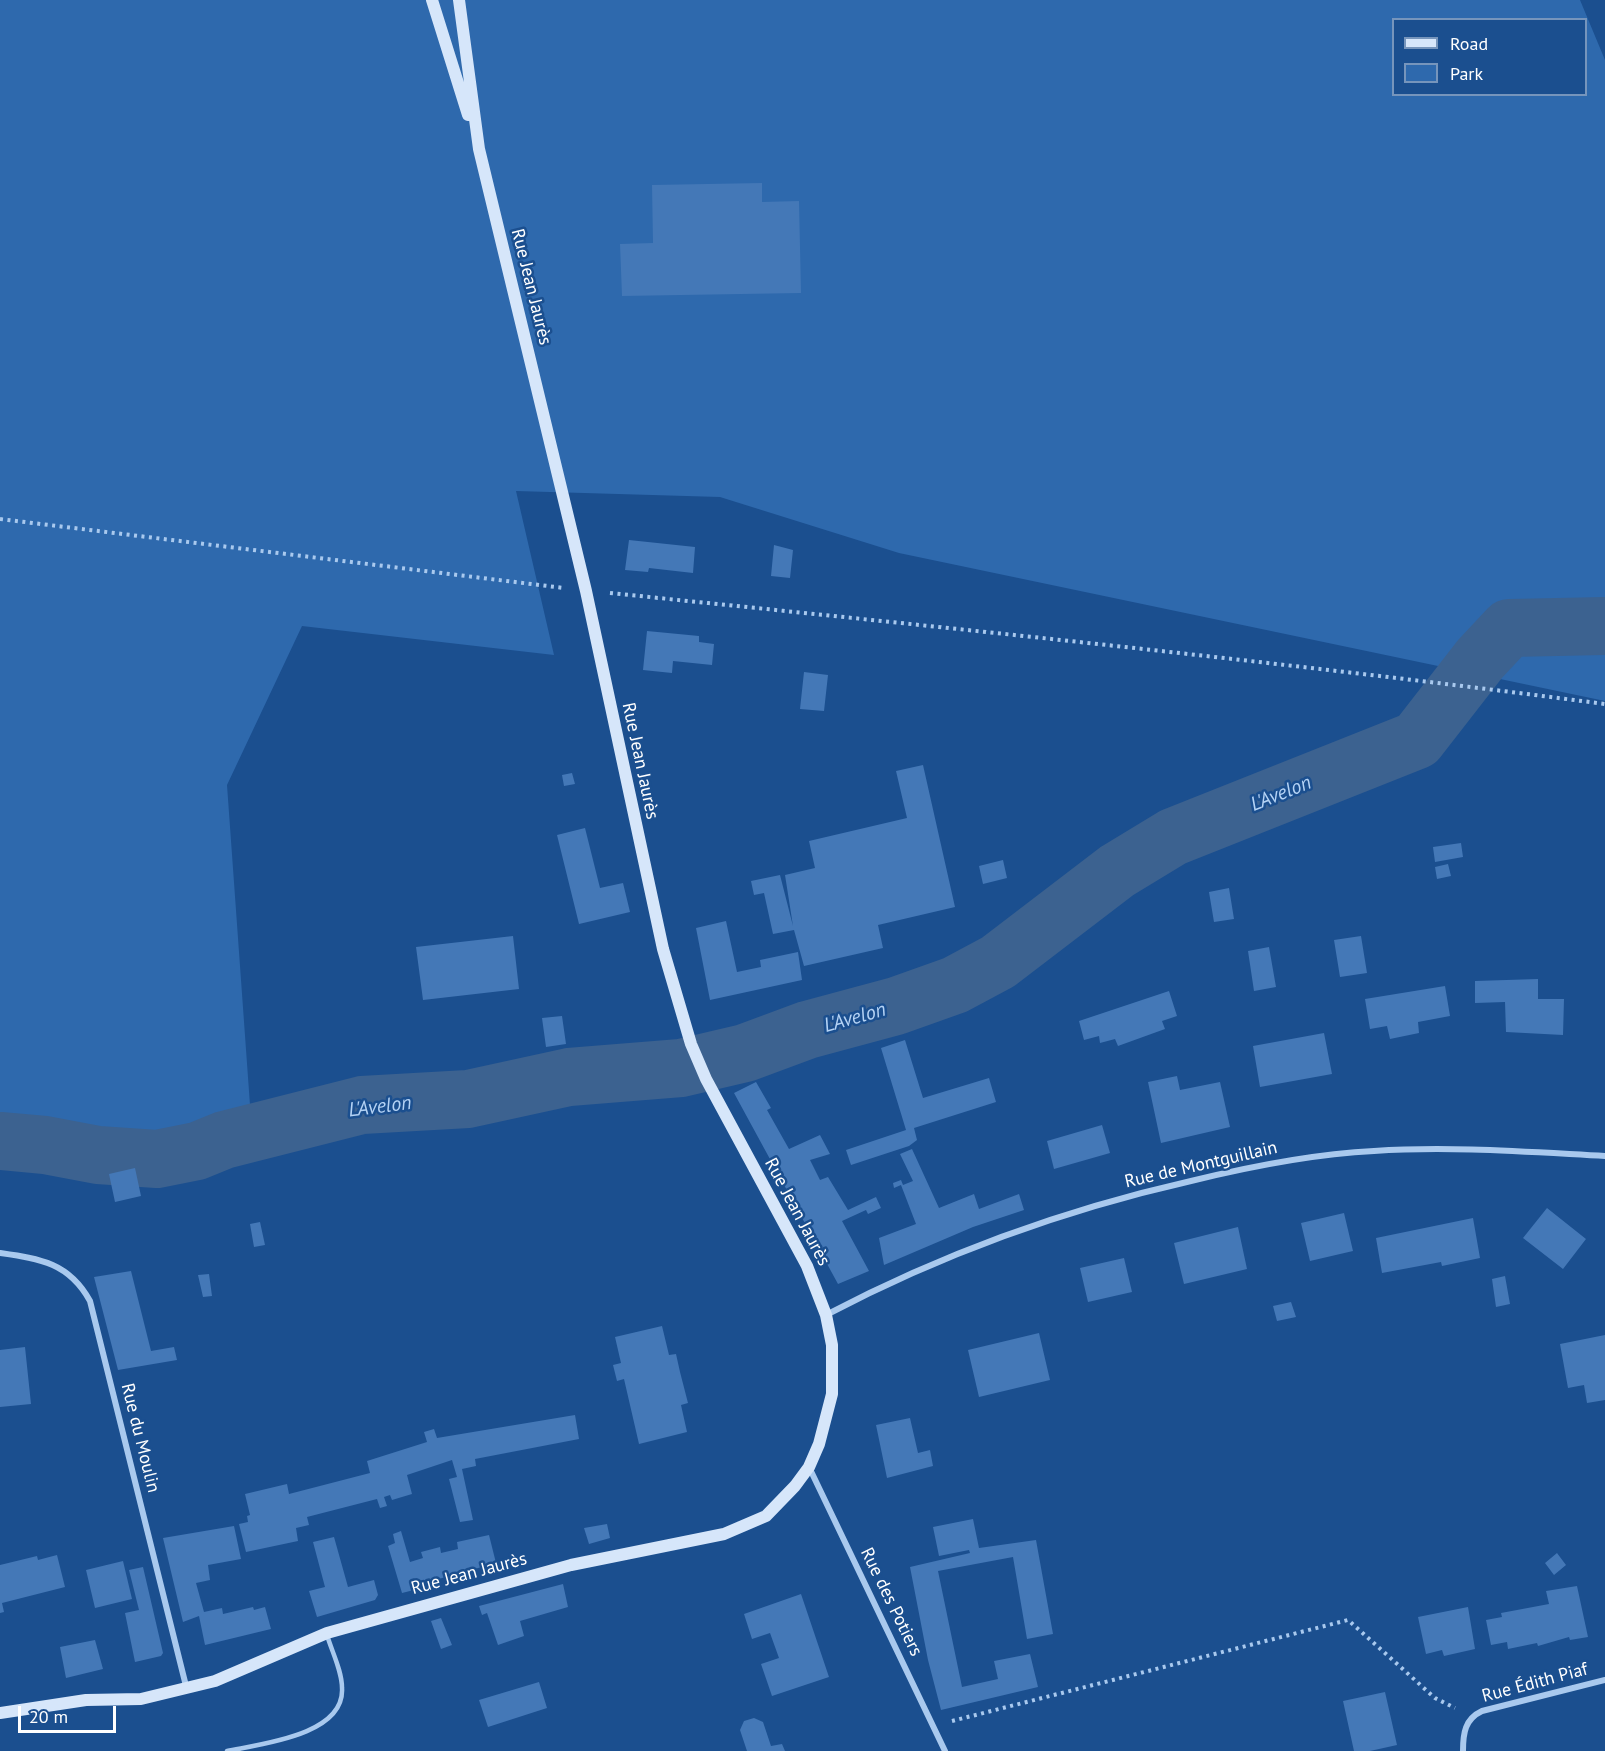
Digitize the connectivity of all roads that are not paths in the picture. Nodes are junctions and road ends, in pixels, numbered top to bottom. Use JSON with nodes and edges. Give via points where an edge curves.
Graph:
{"nodes":[{"id":1,"x":432,"y":0,"type":"edge"},
{"id":2,"x":459,"y":0,"type":"edge"},
{"id":3,"x":478,"y":144,"type":"junction"},
{"id":4,"x":1605,"y":1156,"type":"edge"},
{"id":5,"x":0,"y":1253,"type":"edge"},
{"id":6,"x":826,"y":1315,"type":"junction"},
{"id":7,"x":809,"y":1467,"type":"junction"},
{"id":8,"x":327,"y":1633,"type":"junction"},
{"id":9,"x":1605,"y":1680,"type":"edge"},
{"id":10,"x":186,"y":1686,"type":"junction"},
{"id":11,"x":0,"y":1713,"type":"edge"},
{"id":12,"x":227,"y":1751,"type":"edge"},
{"id":13,"x":945,"y":1751,"type":"edge"},
{"id":14,"x":1463,"y":1751,"type":"edge"}],
"edges":[{"from":1,"to":3,"type":"street","name":"Rue Jean Jaurès"},
{"from":2,"to":3,"type":"street","name":"Rue Jean Jaurès"},
{"from":3,"to":6,"type":"street","name":"Rue Jean Jaurès","via":[[586,591],[651,899],[691,1044],[713,1095],[807,1266]]},
{"from":4,"to":6,"type":"street","name":"Rue de Montguillain","via":[[1448,1149],[1374,1151],[1305,1157],[1238,1170],[1128,1196],[1005,1234],[897,1279]]},
{"from":5,"to":10,"type":"street","name":"Rue du Moulin","via":[[62,1268],[90,1301]]},
{"from":6,"to":7,"type":"street","name":"Rue Jean Jaurès","via":[[832,1345],[832,1394]]},
{"from":7,"to":8,"type":"street","name":"Rue Jean Jaurès","via":[[766,1516],[742,1528],[562,1568]]},
{"from":7,"to":13,"type":"street","name":"Rue des Potiers"},
{"from":8,"to":10,"type":"street","name":"Rue Jean Jaurès","via":[[216,1681]]},
{"from":8,"to":12,"type":"lane","via":[[343,1687],[341,1704],[327,1721],[293,1737]]},
{"from":9,"to":14,"type":"street","name":"Rue Édith Piaf","via":[[1496,1706],[1472,1716],[1466,1726]]},
{"from":10,"to":11,"type":"street","name":"Rue Jean Jaurès","via":[[141,1699],[86,1700]]}]}
